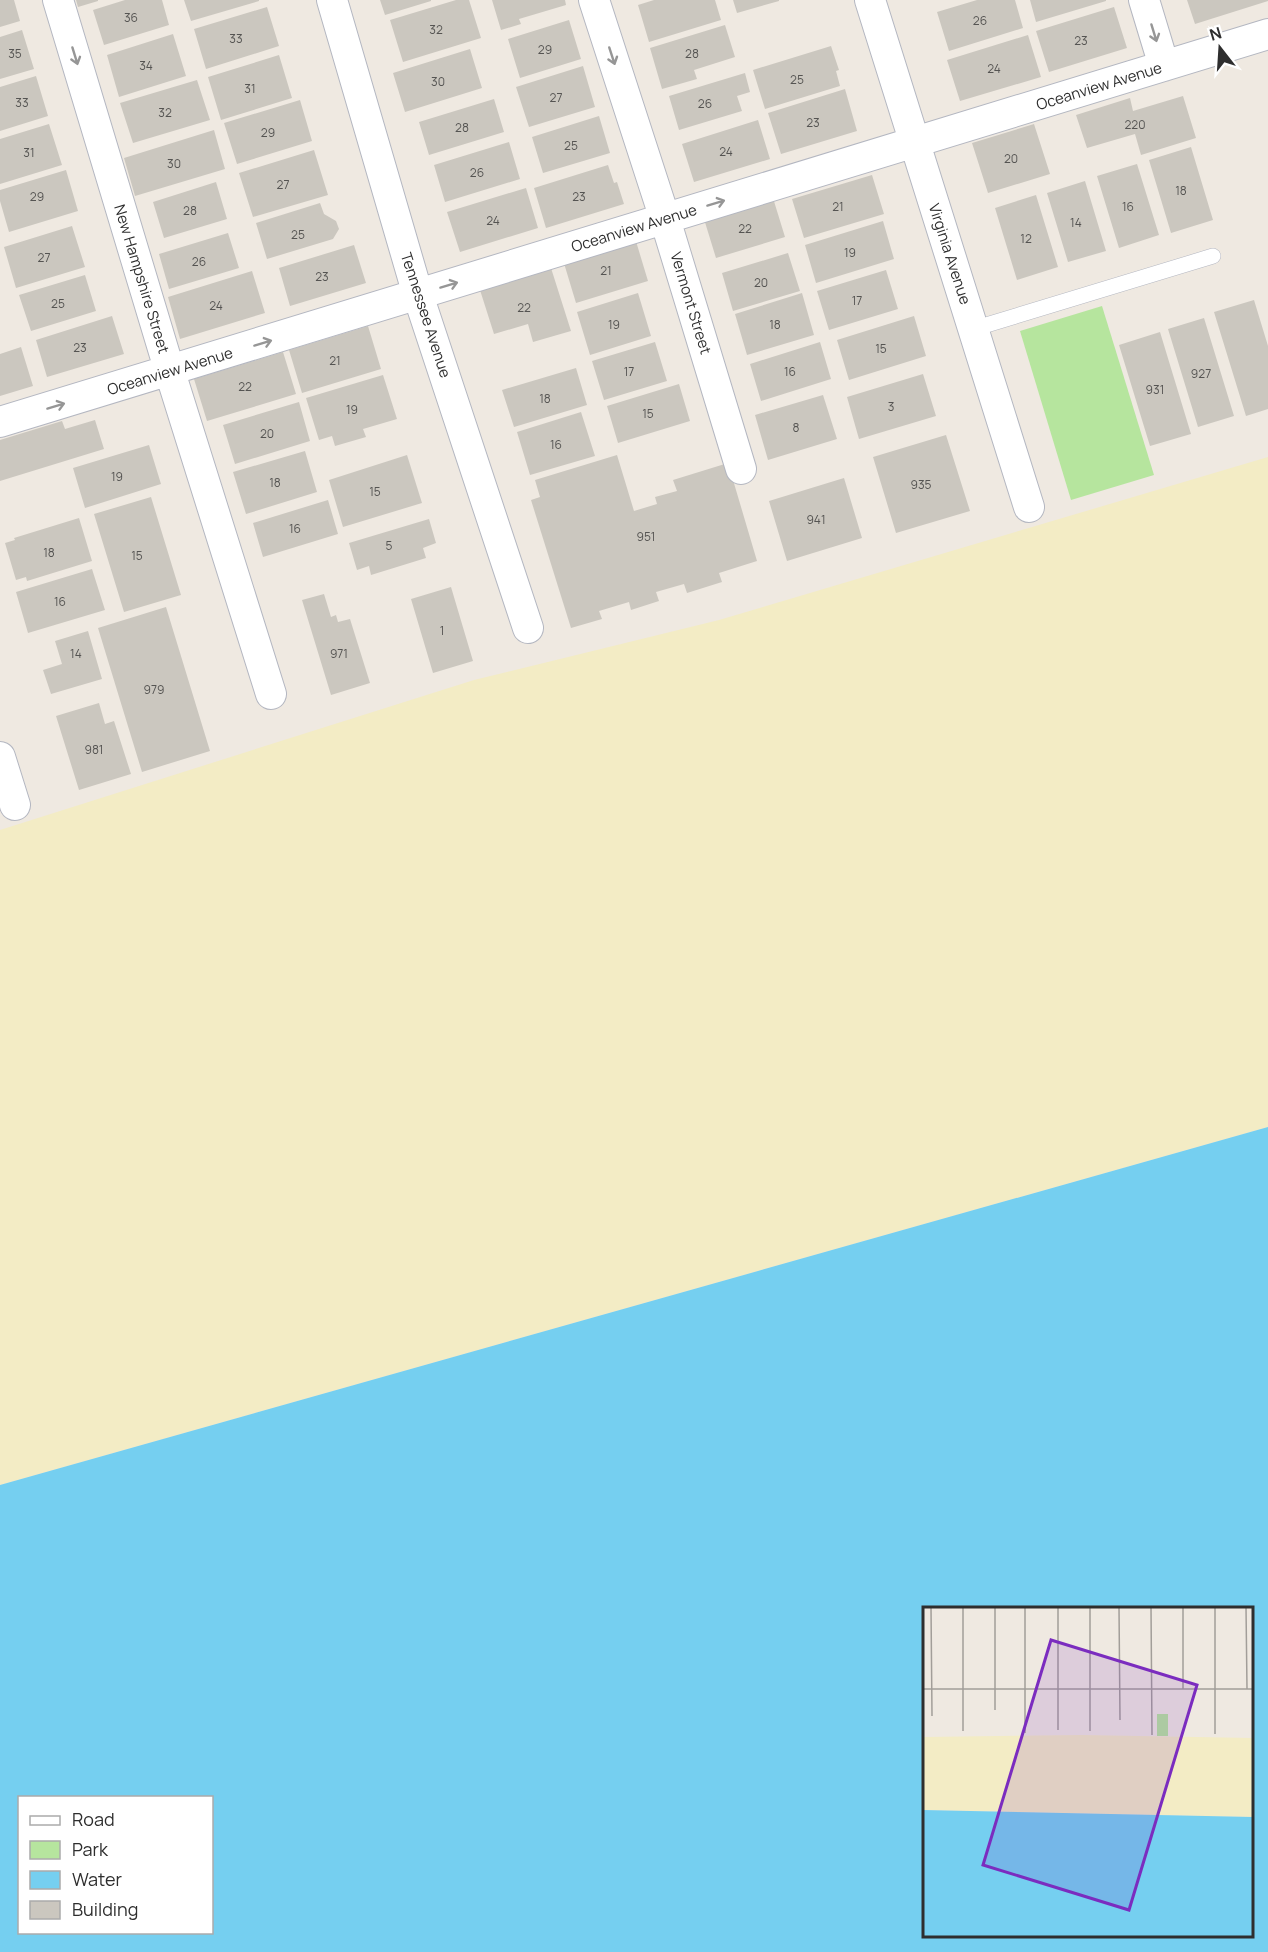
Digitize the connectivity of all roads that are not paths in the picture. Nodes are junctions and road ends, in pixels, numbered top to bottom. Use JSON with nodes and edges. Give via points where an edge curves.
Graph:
{"nodes":[{"id":1,"x":58,"y":0,"type":"edge"},
{"id":2,"x":332,"y":0,"type":"edge"},
{"id":3,"x":594,"y":0,"type":"edge"},
{"id":4,"x":870,"y":0,"type":"edge"},
{"id":5,"x":1144,"y":0,"type":"edge"},
{"id":6,"x":1268,"y":34,"type":"edge"},
{"id":7,"x":1164,"y":66,"type":"junction"},
{"id":8,"x":914,"y":142,"type":"junction"},
{"id":9,"x":665,"y":219,"type":"junction"},
{"id":10,"x":1213,"y":256,"type":"dead end"},
{"id":11,"x":418,"y":295,"type":"junction"},
{"id":12,"x":973,"y":329,"type":"junction"},
{"id":13,"x":170,"y":372,"type":"junction"},
{"id":14,"x":0,"y":422,"type":"edge"},
{"id":15,"x":741,"y":469,"type":"dead end"},
{"id":16,"x":1029,"y":507,"type":"dead end"},
{"id":17,"x":528,"y":628,"type":"dead end"},
{"id":18,"x":271,"y":694,"type":"dead end"},
{"id":19,"x":0,"y":757,"type":"edge"},
{"id":20,"x":15,"y":805,"type":"dead end"}],
"edges":[{"from":1,"to":13,"type":"street","name":"New Hampshire Street","one_way":true},
{"from":2,"to":11,"type":"street","name":"Tennessee Avenue"},
{"from":3,"to":9,"type":"street","name":"Vermont Street","one_way":true},
{"from":4,"to":8,"type":"street","name":"Virginia Avenue"},
{"from":5,"to":7,"type":"street","one_way":true},
{"from":6,"to":7,"type":"street","name":"Oceanview Avenue"},
{"from":7,"to":8,"type":"street","name":"Oceanview Avenue"},
{"from":9,"to":8,"type":"street","name":"Oceanview Avenue","one_way":true},
{"from":8,"to":12,"type":"street","name":"Virginia Avenue"},
{"from":11,"to":9,"type":"street","name":"Oceanview Avenue","one_way":true},
{"from":9,"to":15,"type":"street","name":"Vermont Street"},
{"from":10,"to":12,"type":"lane"},
{"from":13,"to":11,"type":"street","name":"Oceanview Avenue","one_way":true},
{"from":11,"to":17,"type":"street","name":"Tennessee Avenue"},
{"from":12,"to":16,"type":"street","name":"Virginia Avenue"},
{"from":14,"to":13,"type":"street","name":"Oceanview Avenue","one_way":true},
{"from":13,"to":18,"type":"street","name":"New Hampshire Street"},
{"from":19,"to":20,"type":"street"}]}
